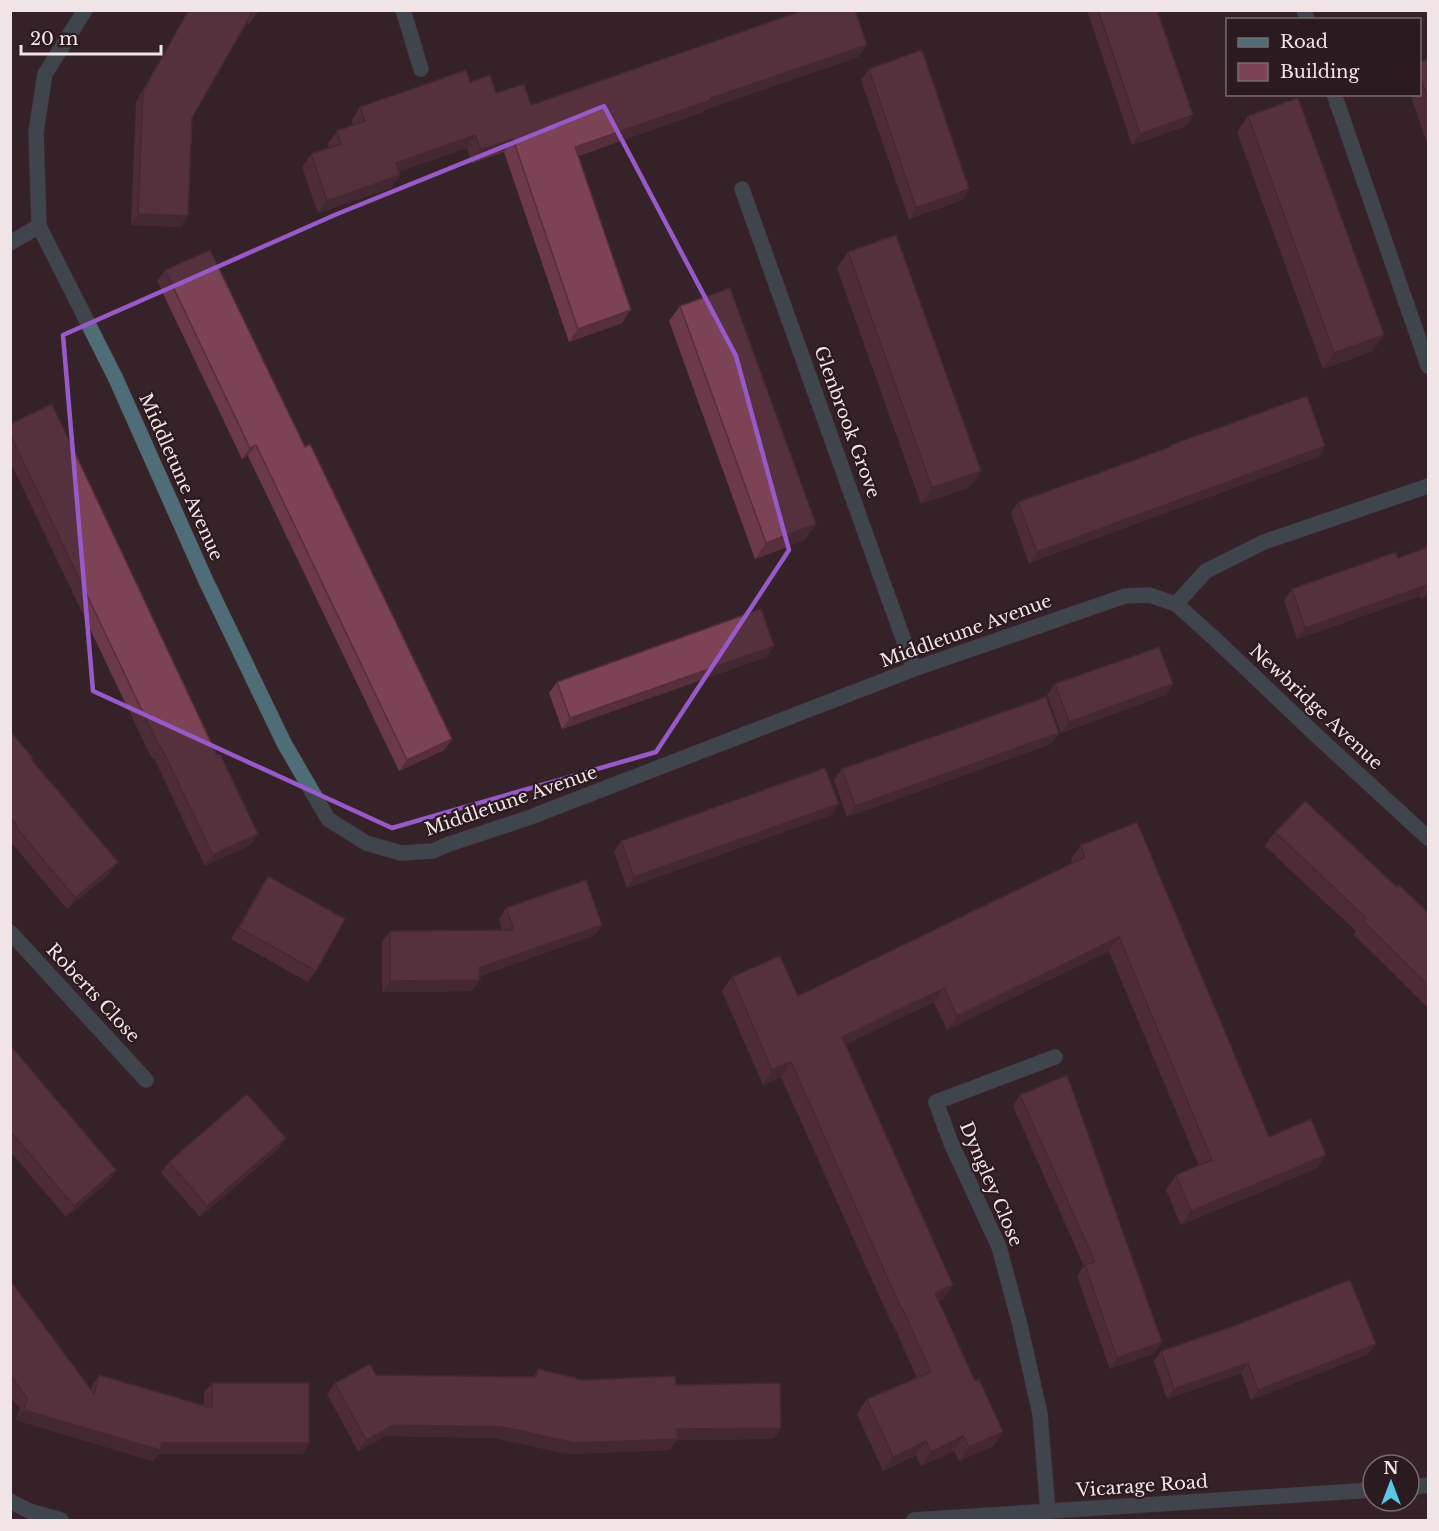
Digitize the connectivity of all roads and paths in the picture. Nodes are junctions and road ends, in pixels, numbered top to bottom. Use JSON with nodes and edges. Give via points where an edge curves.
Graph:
{"nodes":[{"id":1,"x":85,"y":10,"type":"edge"},
{"id":2,"x":403,"y":10,"type":"edge"},
{"id":3,"x":421,"y":69,"type":"dead end"},
{"id":4,"x":1335,"y":96,"type":"edge"},
{"id":5,"x":742,"y":189,"type":"dead end"},
{"id":6,"x":39,"y":226,"type":"junction"},
{"id":7,"x":10,"y":243,"type":"edge"},
{"id":8,"x":1428,"y":366,"type":"edge"},
{"id":9,"x":1428,"y":486,"type":"edge"},
{"id":10,"x":1176,"y":604,"type":"junction"},
{"id":11,"x":914,"y":669,"type":"junction"},
{"id":12,"x":1428,"y":838,"type":"edge"},
{"id":13,"x":10,"y":932,"type":"edge"},
{"id":14,"x":1055,"y":1057,"type":"dead end"},
{"id":15,"x":146,"y":1080,"type":"dead end"},
{"id":16,"x":1361,"y":1491,"type":"edge"},
{"id":17,"x":10,"y":1502,"type":"edge"},
{"id":18,"x":1048,"y":1512,"type":"junction"},
{"id":19,"x":61,"y":1521,"type":"edge"},
{"id":20,"x":914,"y":1521,"type":"edge"}],
"edges":[{"from":1,"to":6,"type":"street","name":"Middletune Avenue","via":[[45,74],[36,132]]},
{"from":2,"to":3,"type":"street"},
{"from":4,"to":8,"type":"street"},
{"from":5,"to":11,"type":"street","name":"Glenbrook Grove"},
{"from":6,"to":7,"type":"street"},
{"from":6,"to":11,"type":"street","name":"Middletune Avenue","via":[[116,379],[284,743],[328,819],[366,843],[401,853],[433,851]]},
{"from":9,"to":10,"type":"street","via":[[1264,542],[1206,571]]},
{"from":10,"to":11,"type":"street","name":"Middletune Avenue","via":[[1149,595],[1125,596]]},
{"from":10,"to":12,"type":"street","name":"Newbridge Avenue"},
{"from":13,"to":15,"type":"street","name":"Roberts Close"},
{"from":14,"to":18,"type":"street","name":"Dyngley Close","via":[[936,1101],[999,1247],[1040,1414]]},
{"from":16,"to":18,"type":"street","name":"Vicarage Road"},
{"from":17,"to":19,"type":"street"},
{"from":18,"to":20,"type":"street","name":"Vicarage Road"}]}
